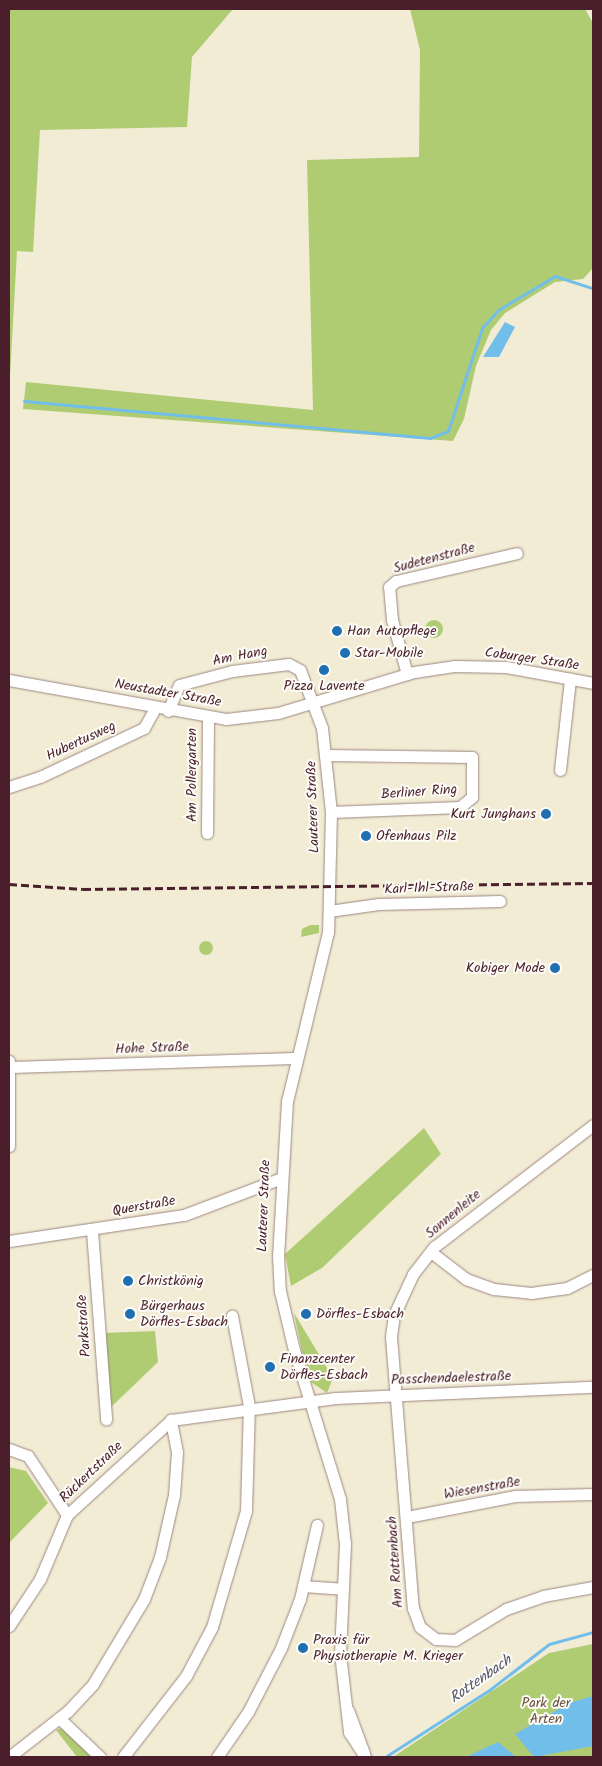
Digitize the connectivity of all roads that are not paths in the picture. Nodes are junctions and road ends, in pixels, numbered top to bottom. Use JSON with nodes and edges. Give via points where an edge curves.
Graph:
{"nodes":[{"id":1,"x":517,"y":553,"type":"dead end"},
{"id":2,"x":407,"y":674,"type":"junction"},
{"id":3,"x":570,"y":679,"type":"junction"},
{"id":4,"x":9,"y":680,"type":"edge"},
{"id":5,"x":593,"y":683,"type":"edge"},
{"id":6,"x":316,"y":702,"type":"junction"},
{"id":7,"x":155,"y":708,"type":"junction"},
{"id":8,"x":168,"y":711,"type":"junction"},
{"id":9,"x":208,"y":718,"type":"junction"},
{"id":10,"x":327,"y":755,"type":"junction"},
{"id":11,"x":560,"y":770,"type":"dead end"},
{"id":12,"x":9,"y":787,"type":"edge"},
{"id":13,"x":331,"y":812,"type":"junction"},
{"id":14,"x":207,"y":833,"type":"dead end"},
{"id":15,"x":500,"y":902,"type":"dead end"},
{"id":16,"x":329,"y":911,"type":"junction"},
{"id":17,"x":296,"y":1058,"type":"junction"},
{"id":18,"x":9,"y":1061,"type":"edge"},
{"id":19,"x":9,"y":1067,"type":"edge"},
{"id":20,"x":593,"y":1125,"type":"edge"},
{"id":21,"x":9,"y":1146,"type":"edge"},
{"id":22,"x":279,"y":1179,"type":"junction"},
{"id":23,"x":92,"y":1231,"type":"junction"},
{"id":24,"x":9,"y":1241,"type":"edge"},
{"id":25,"x":431,"y":1252,"type":"junction"},
{"id":26,"x":593,"y":1276,"type":"edge"},
{"id":27,"x":232,"y":1316,"type":"dead end"},
{"id":28,"x":593,"y":1387,"type":"edge"},
{"id":29,"x":393,"y":1395,"type":"junction"},
{"id":30,"x":310,"y":1400,"type":"junction"},
{"id":31,"x":248,"y":1406,"type":"junction"},
{"id":32,"x":106,"y":1419,"type":"dead end"},
{"id":33,"x":171,"y":1420,"type":"junction"},
{"id":34,"x":9,"y":1449,"type":"edge"},
{"id":35,"x":593,"y":1494,"type":"edge"},
{"id":36,"x":67,"y":1515,"type":"junction"},
{"id":37,"x":407,"y":1517,"type":"junction"},
{"id":38,"x":317,"y":1525,"type":"dead end"},
{"id":39,"x":303,"y":1586,"type":"junction"},
{"id":40,"x":593,"y":1587,"type":"edge"},
{"id":41,"x":342,"y":1589,"type":"junction"},
{"id":42,"x":9,"y":1626,"type":"edge"},
{"id":43,"x":59,"y":1718,"type":"junction"},
{"id":44,"x":9,"y":1757,"type":"edge"},
{"id":45,"x":100,"y":1757,"type":"edge"},
{"id":46,"x":123,"y":1757,"type":"edge"},
{"id":47,"x":217,"y":1757,"type":"edge"},
{"id":48,"x":365,"y":1757,"type":"edge"}],
"edges":[{"from":1,"to":2,"type":"street","name":"Sudetenstraße","via":[[396,581],[389,587],[392,620]]},
{"from":2,"to":3,"type":"street","name":"Coburger Straße","via":[[482,666]]},
{"from":2,"to":6,"type":"street","name":"Neustadter Straße"},
{"from":3,"to":5,"type":"street","name":"Coburger Straße"},
{"from":3,"to":11,"type":"street"},
{"from":4,"to":7,"type":"street","name":"Neustadter Straße"},
{"from":6,"to":8,"type":"street","name":"Am Hang","via":[[300,670],[280,664],[179,685]]},
{"from":6,"to":9,"type":"street","name":"Neustadter Straße","via":[[254,717]]},
{"from":6,"to":10,"type":"street","name":"Lauterer Straße"},
{"from":7,"to":8,"type":"street","name":"Neustadter Straße"},
{"from":7,"to":12,"type":"street","name":"Hubertusweg","via":[[144,728],[40,777]]},
{"from":8,"to":9,"type":"street","name":"Neustadter Straße"},
{"from":9,"to":14,"type":"street","name":"Am Pollergarten"},
{"from":10,"to":13,"type":"street","name":"Lauterer Straße"},
{"from":10,"to":13,"type":"street","name":"Berliner Ring","via":[[423,753],[472,757],[472,797],[460,806]]},
{"from":13,"to":16,"type":"street","name":"Lauterer Straße"},
{"from":15,"to":16,"type":"street","name":"Karl-Ihl-Straße","via":[[379,904]]},
{"from":16,"to":17,"type":"street","name":"Lauterer Straße","via":[[323,956]]},
{"from":17,"to":19,"type":"street","name":"Hohe Straße"},
{"from":17,"to":22,"type":"street","name":"Lauterer Straße"},
{"from":18,"to":19,"type":"street"},
{"from":19,"to":21,"type":"street"},
{"from":20,"to":25,"type":"street","name":"Sonnenleite"},
{"from":22,"to":23,"type":"street","name":"Querstraße","via":[[184,1215]]},
{"from":22,"to":30,"type":"street","name":"Lauterer Straße","via":[[280,1291]]},
{"from":23,"to":24,"type":"street","name":"Querstraße"},
{"from":23,"to":32,"type":"street","name":"Parkstraße"},
{"from":25,"to":26,"type":"street","via":[[466,1279],[494,1289],[531,1292],[567,1288]]},
{"from":25,"to":29,"type":"street","name":"Sonnenleite","via":[[413,1274],[394,1315]]},
{"from":27,"to":31,"type":"street"},
{"from":28,"to":29,"type":"street","name":"Passchendaelestraße"},
{"from":29,"to":30,"type":"street","name":"Passchendaelestraße"},
{"from":29,"to":37,"type":"street","name":"Am Rottenbach"},
{"from":30,"to":31,"type":"street"},
{"from":30,"to":41,"type":"street","name":"Lauterer Straße","via":[[340,1499],[345,1544]]},
{"from":31,"to":33,"type":"street"},
{"from":31,"to":46,"type":"street","via":[[246,1511],[212,1627],[186,1676]]},
{"from":33,"to":36,"type":"street","name":"Rückertstraße"},
{"from":33,"to":43,"type":"street","via":[[177,1452],[174,1495],[160,1557],[144,1599],[111,1658]]},
{"from":34,"to":36,"type":"street","via":[[28,1456]]},
{"from":35,"to":37,"type":"street","name":"Wiesenstraße","via":[[514,1496]]},
{"from":36,"to":42,"type":"street","name":"Rückertstraße","via":[[40,1579]]},
{"from":37,"to":40,"type":"street","name":"Am Rottenbach","via":[[414,1617],[424,1632],[436,1640],[467,1636],[506,1609],[543,1596]]},
{"from":38,"to":39,"type":"street"},
{"from":39,"to":41,"type":"street"},
{"from":39,"to":47,"type":"street","via":[[281,1648],[248,1712]]},
{"from":41,"to":48,"type":"street","name":"Lauterer Straße","via":[[340,1653],[347,1708]]},
{"from":43,"to":44,"type":"street"},
{"from":43,"to":45,"type":"street"}]}
